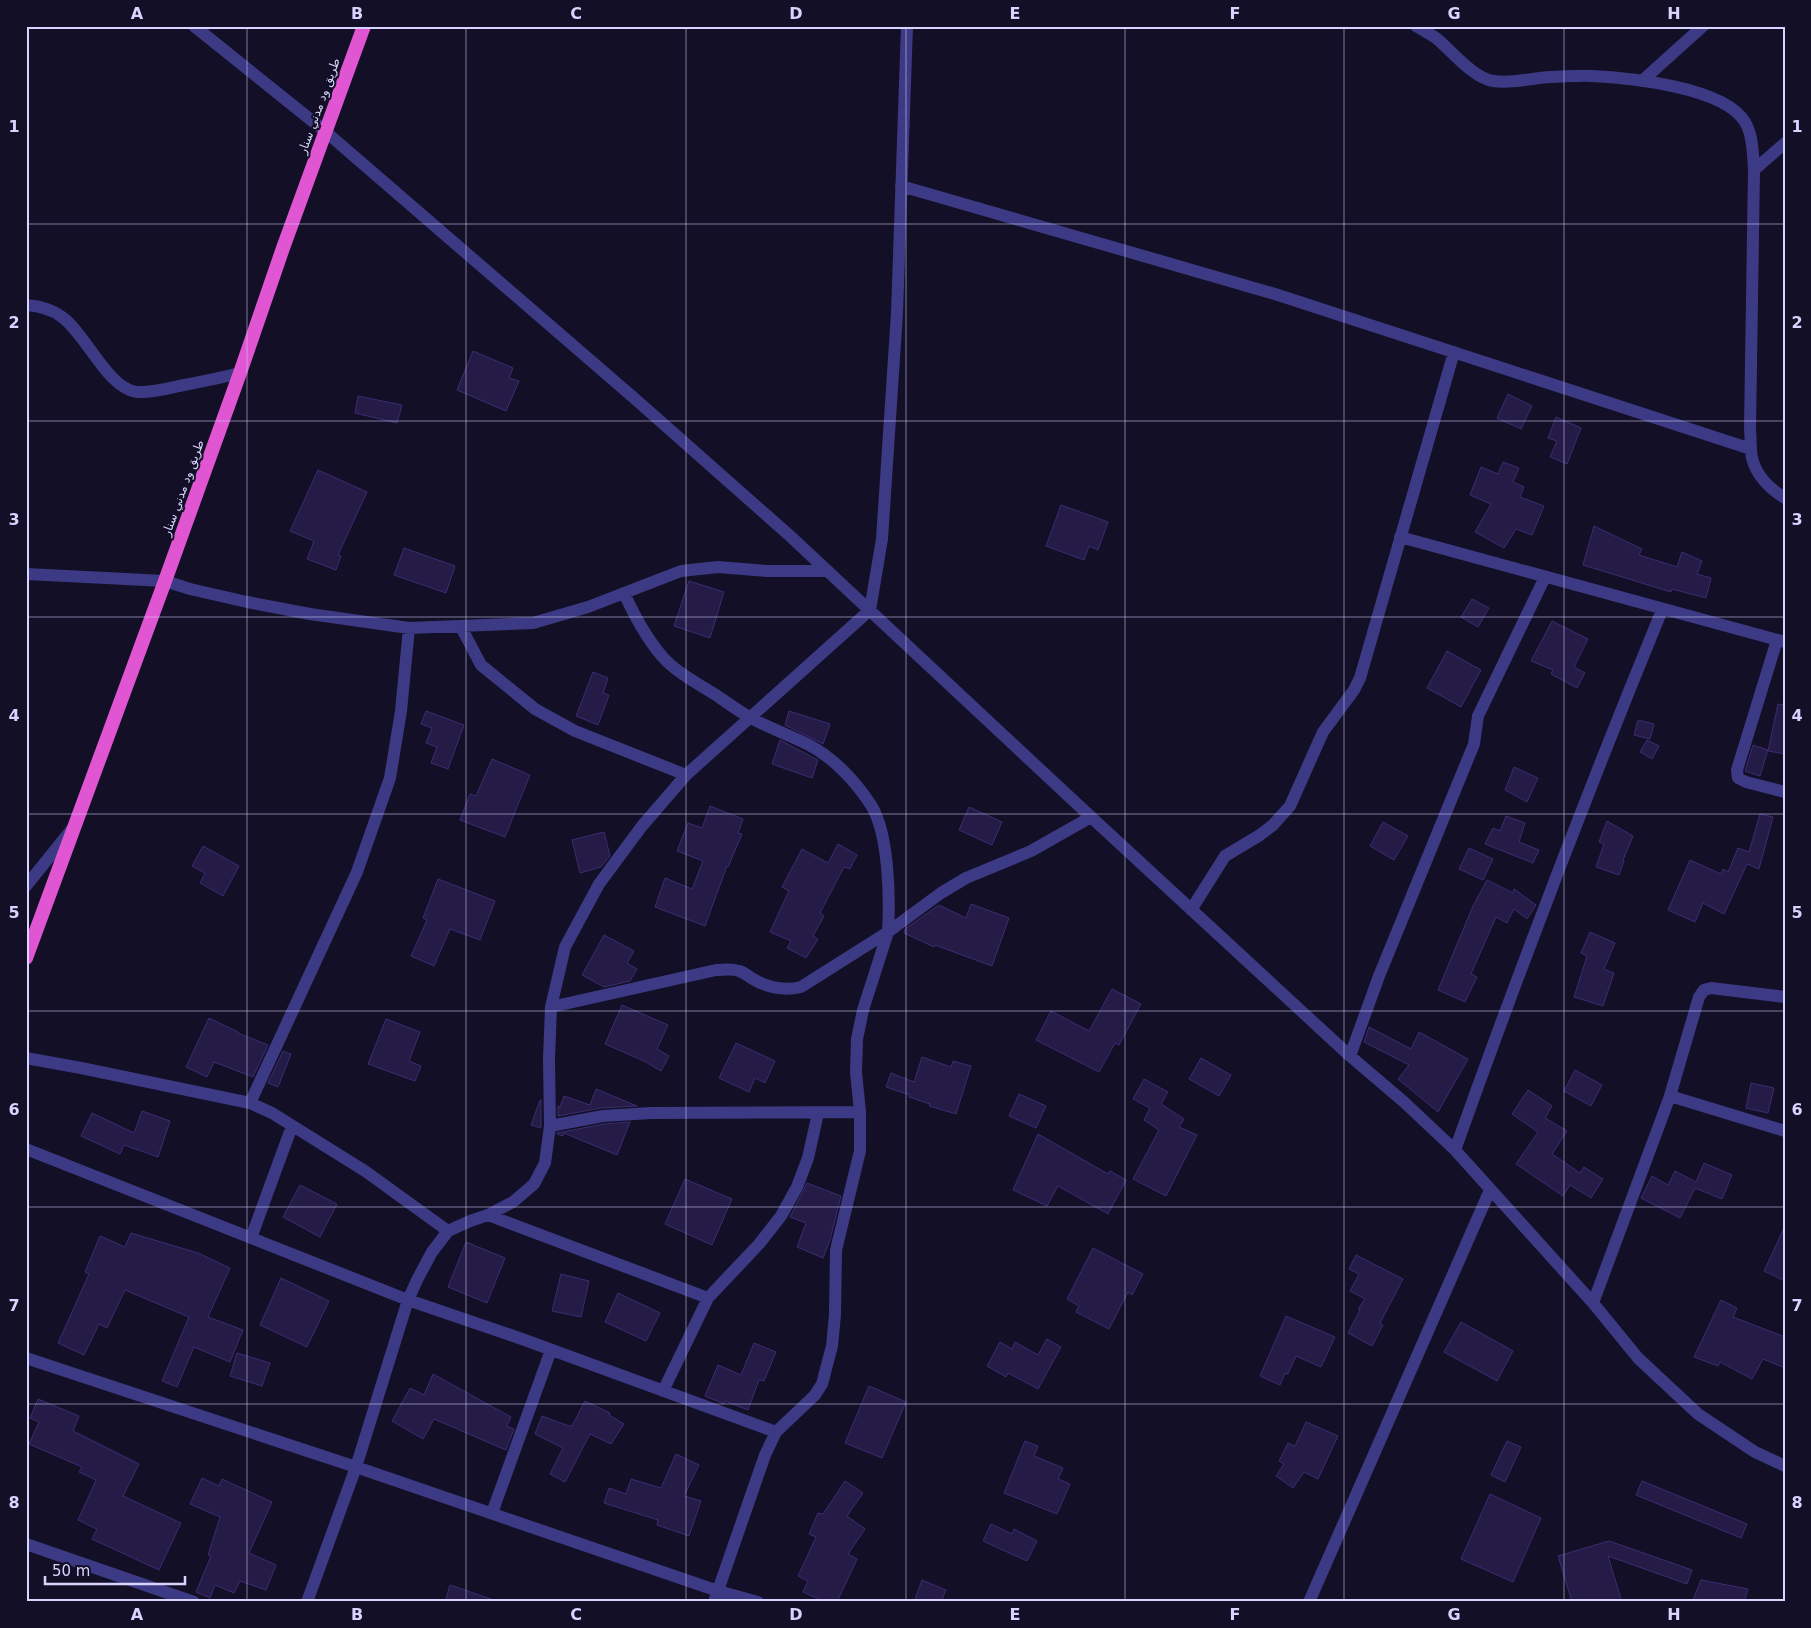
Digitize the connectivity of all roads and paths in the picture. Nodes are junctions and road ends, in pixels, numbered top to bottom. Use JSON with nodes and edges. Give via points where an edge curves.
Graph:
{"nodes":[{"id":1,"x":194,"y":26,"type":"edge"},
{"id":2,"x":364,"y":26,"type":"edge"},
{"id":3,"x":907,"y":26,"type":"edge"},
{"id":4,"x":1416,"y":26,"type":"edge"},
{"id":5,"x":1703,"y":26,"type":"edge"},
{"id":6,"x":1642,"y":81,"type":"junction"},
{"id":7,"x":326,"y":132,"type":"junction"},
{"id":8,"x":1785,"y":143,"type":"edge"},
{"id":9,"x":1754,"y":170,"type":"junction"},
{"id":10,"x":901,"y":186,"type":"junction"},
{"id":11,"x":26,"y":305,"type":"edge"},
{"id":12,"x":1454,"y":352,"type":"junction"},
{"id":13,"x":240,"y":374,"type":"junction"},
{"id":14,"x":1751,"y":449,"type":"junction"},
{"id":15,"x":1785,"y":498,"type":"edge"},
{"id":16,"x":1400,"y":538,"type":"junction"},
{"id":17,"x":828,"y":571,"type":"junction"},
{"id":18,"x":26,"y":574,"type":"edge"},
{"id":19,"x":1545,"y":577,"type":"junction"},
{"id":20,"x":165,"y":581,"type":"junction"},
{"id":21,"x":624,"y":593,"type":"junction"},
{"id":22,"x":870,"y":610,"type":"junction"},
{"id":23,"x":1662,"y":610,"type":"junction"},
{"id":24,"x":460,"y":627,"type":"junction"},
{"id":25,"x":409,"y":628,"type":"junction"},
{"id":26,"x":1781,"y":641,"type":"edge"},
{"id":27,"x":750,"y":718,"type":"junction"},
{"id":28,"x":686,"y":775,"type":"junction"},
{"id":29,"x":1785,"y":792,"type":"edge"},
{"id":30,"x":1091,"y":817,"type":"junction"},
{"id":31,"x":76,"y":823,"type":"junction"},
{"id":32,"x":26,"y":886,"type":"edge"},
{"id":33,"x":1191,"y":910,"type":"junction"},
{"id":34,"x":888,"y":932,"type":"junction"},
{"id":35,"x":26,"y":958,"type":"edge"},
{"id":36,"x":1785,"y":997,"type":"edge"},
{"id":37,"x":551,"y":1007,"type":"junction"},
{"id":38,"x":1350,"y":1056,"type":"junction"},
{"id":39,"x":26,"y":1058,"type":"edge"},
{"id":40,"x":1670,"y":1096,"type":"junction"},
{"id":41,"x":250,"y":1103,"type":"junction"},
{"id":42,"x":860,"y":1112,"type":"junction"},
{"id":43,"x":818,"y":1113,"type":"junction"},
{"id":44,"x":292,"y":1126,"type":"junction"},
{"id":45,"x":550,"y":1126,"type":"junction"},
{"id":46,"x":1785,"y":1131,"type":"edge"},
{"id":47,"x":26,"y":1150,"type":"edge"},
{"id":48,"x":1454,"y":1150,"type":"junction"},
{"id":49,"x":1490,"y":1190,"type":"junction"},
{"id":50,"x":488,"y":1215,"type":"junction"},
{"id":51,"x":448,"y":1231,"type":"junction"},
{"id":52,"x":251,"y":1238,"type":"junction"},
{"id":53,"x":708,"y":1298,"type":"junction"},
{"id":54,"x":408,"y":1300,"type":"junction"},
{"id":55,"x":1593,"y":1304,"type":"junction"},
{"id":56,"x":551,"y":1350,"type":"junction"},
{"id":57,"x":26,"y":1358,"type":"edge"},
{"id":58,"x":663,"y":1391,"type":"junction"},
{"id":59,"x":776,"y":1432,"type":"junction"},
{"id":60,"x":1785,"y":1466,"type":"edge"},
{"id":61,"x":356,"y":1467,"type":"junction"},
{"id":62,"x":492,"y":1513,"type":"junction"},
{"id":63,"x":26,"y":1544,"type":"edge"},
{"id":64,"x":716,"y":1596,"type":"edge"},
{"id":65,"x":194,"y":1602,"type":"edge"},
{"id":66,"x":307,"y":1602,"type":"edge"},
{"id":67,"x":758,"y":1602,"type":"edge"},
{"id":68,"x":1309,"y":1602,"type":"edge"}],
"edges":[{"from":1,"to":7,"type":"street"},
{"from":2,"to":7,"type":"highway","name":"طريق ود مدني سنار"},
{"from":3,"to":10,"type":"street"},
{"from":4,"to":6,"type":"street","via":[[1435,37],[1476,73],[1492,81],[1591,76]]},
{"from":5,"to":6,"type":"street"},
{"from":6,"to":9,"type":"street","via":[[1698,92],[1729,106],[1745,122]]},
{"from":7,"to":13,"type":"highway","name":"طريق ود مدني سنار","via":[[282,248]]},
{"from":7,"to":17,"type":"street","via":[[634,398]]},
{"from":8,"to":9,"type":"street"},
{"from":9,"to":14,"type":"street"},
{"from":10,"to":12,"type":"street","via":[[1276,294]]},
{"from":10,"to":22,"type":"street","via":[[897,312],[882,539]]},
{"from":11,"to":13,"type":"street","via":[[40,306],[62,316],[117,382],[135,392]]},
{"from":12,"to":14,"type":"street"},
{"from":12,"to":16,"type":"street"},
{"from":13,"to":20,"type":"highway","name":"طريق ود مدني سنار"},
{"from":14,"to":15,"type":"street","via":[[1760,476],[1773,491]]},
{"from":16,"to":19,"type":"street"},
{"from":16,"to":33,"type":"street","via":[[1360,678],[1323,732],[1290,806],[1267,830],[1225,856]]},
{"from":17,"to":21,"type":"street","via":[[718,567],[681,571]]},
{"from":17,"to":22,"type":"street"},
{"from":18,"to":20,"type":"street"},
{"from":19,"to":23,"type":"street"},
{"from":19,"to":38,"type":"street","via":[[1478,716],[1474,744],[1379,976]]},
{"from":20,"to":25,"type":"street","via":[[247,602]]},
{"from":20,"to":31,"type":"highway","name":"طريق ود مدني سنار"},
{"from":21,"to":24,"type":"street","via":[[588,608],[533,623]]},
{"from":21,"to":27,"type":"street","via":[[635,618],[661,656]]},
{"from":22,"to":27,"type":"street"},
{"from":22,"to":30,"type":"street"},
{"from":23,"to":26,"type":"street"},
{"from":23,"to":48,"type":"street","via":[[1525,956]]},
{"from":24,"to":25,"type":"street"},
{"from":24,"to":28,"type":"street","via":[[481,665],[535,709],[576,731]]},
{"from":25,"to":41,"type":"street","via":[[390,778],[357,872]]},
{"from":26,"to":29,"type":"street","via":[[1738,778]]},
{"from":27,"to":28,"type":"street"},
{"from":27,"to":34,"type":"street","via":[[811,746],[852,781],[872,807],[883,838],[888,876]]},
{"from":28,"to":37,"type":"street","via":[[598,884],[565,947]]},
{"from":30,"to":33,"type":"street"},
{"from":30,"to":34,"type":"street","via":[[1031,851],[966,878]]},
{"from":31,"to":32,"type":"street"},
{"from":31,"to":35,"type":"highway","name":"طريق ود مدني سنار"},
{"from":33,"to":38,"type":"street"},
{"from":34,"to":37,"type":"street","via":[[801,987],[788,990],[774,988],[730,969]]},
{"from":34,"to":42,"type":"street","via":[[857,1039]]},
{"from":36,"to":40,"type":"street","via":[[1711,988],[1704,990],[1699,997]]},
{"from":37,"to":45,"type":"street"},
{"from":38,"to":48,"type":"street"},
{"from":39,"to":41,"type":"street"},
{"from":40,"to":46,"type":"street"},
{"from":40,"to":55,"type":"street"},
{"from":41,"to":44,"type":"street"},
{"from":42,"to":43,"type":"street"},
{"from":42,"to":59,"type":"street","via":[[860,1151],[836,1250],[835,1315],[826,1371],[815,1395]]},
{"from":43,"to":45,"type":"street","via":[[651,1113],[604,1116]]},
{"from":43,"to":53,"type":"street","via":[[808,1158],[781,1216]]},
{"from":44,"to":51,"type":"street","via":[[365,1171]]},
{"from":44,"to":52,"type":"street"},
{"from":45,"to":50,"type":"street","via":[[545,1163],[534,1184],[513,1202]]},
{"from":47,"to":52,"type":"street"},
{"from":48,"to":49,"type":"street"},
{"from":49,"to":55,"type":"street"},
{"from":49,"to":68,"type":"street"},
{"from":50,"to":51,"type":"street"},
{"from":50,"to":53,"type":"street"},
{"from":51,"to":54,"type":"street","via":[[432,1252]]},
{"from":52,"to":54,"type":"street"},
{"from":53,"to":58,"type":"street"},
{"from":54,"to":56,"type":"street"},
{"from":54,"to":61,"type":"street"},
{"from":55,"to":60,"type":"street","via":[[1638,1358],[1698,1414],[1755,1452]]},
{"from":56,"to":58,"type":"street"},
{"from":56,"to":62,"type":"street"},
{"from":57,"to":61,"type":"street"},
{"from":58,"to":59,"type":"street"},
{"from":59,"to":64,"type":"street"},
{"from":61,"to":62,"type":"street"},
{"from":61,"to":66,"type":"street"},
{"from":62,"to":64,"type":"street"},
{"from":63,"to":65,"type":"street"},
{"from":64,"to":67,"type":"street"}]}
